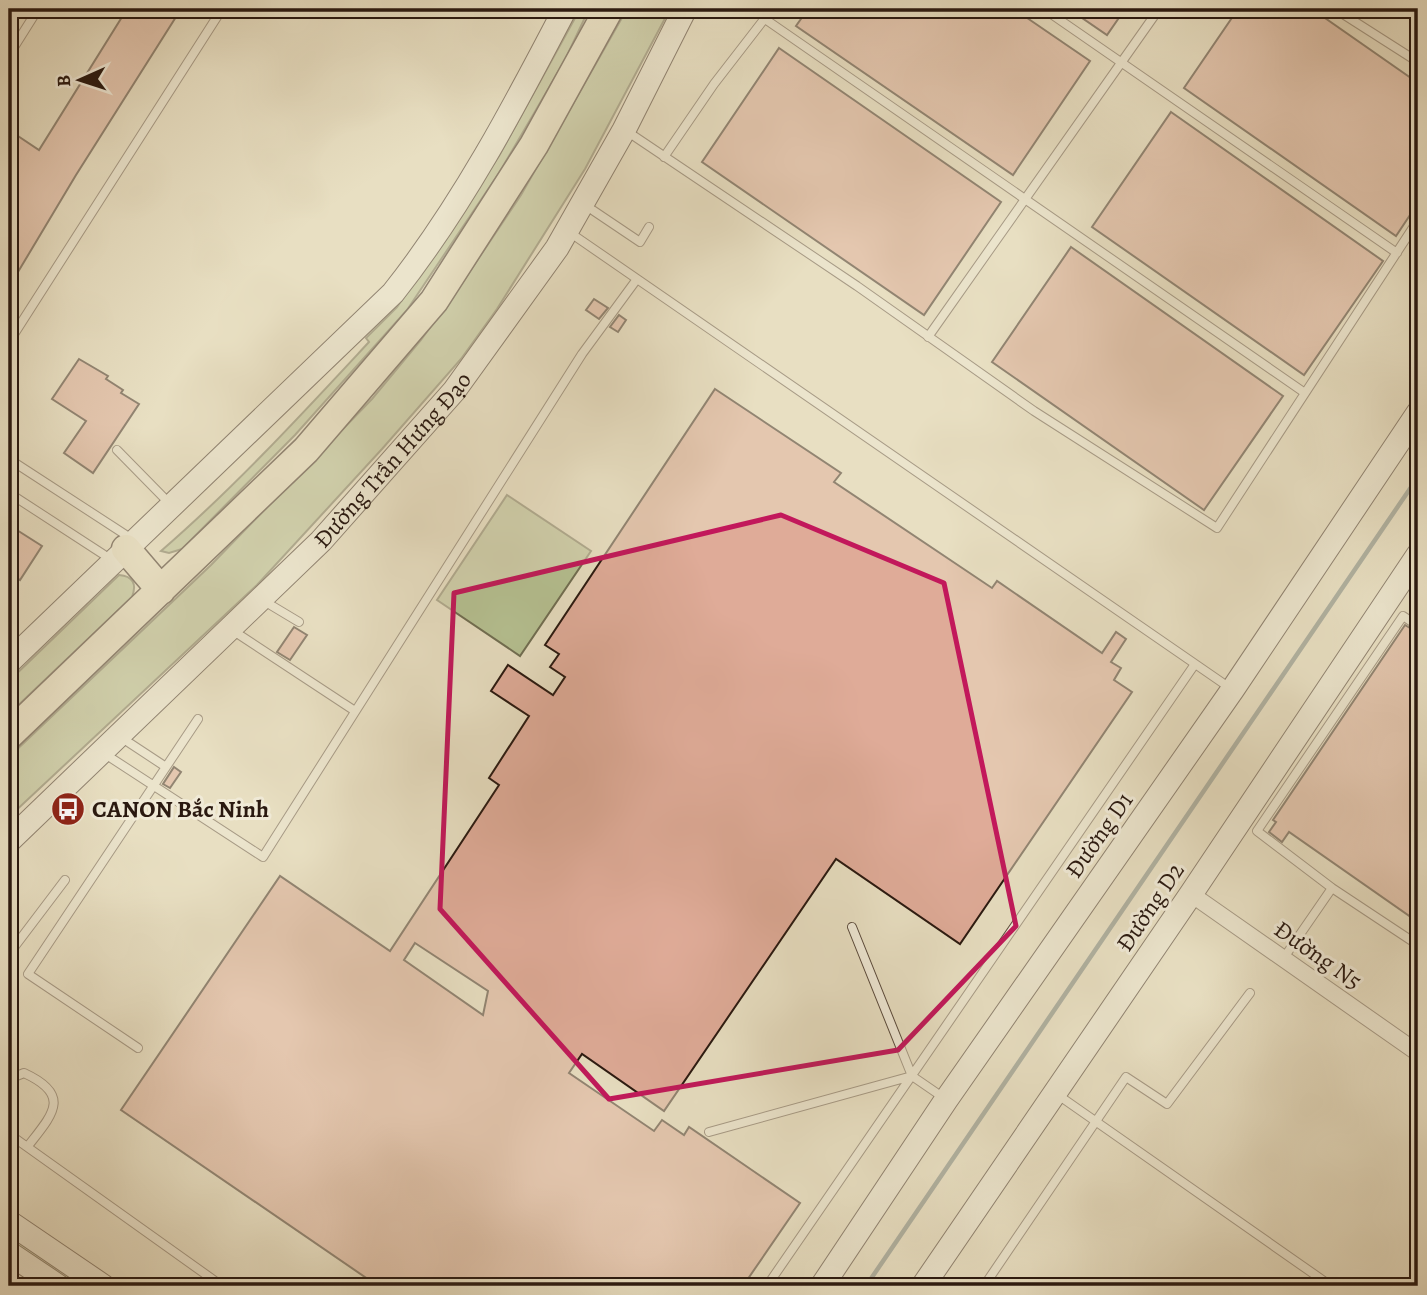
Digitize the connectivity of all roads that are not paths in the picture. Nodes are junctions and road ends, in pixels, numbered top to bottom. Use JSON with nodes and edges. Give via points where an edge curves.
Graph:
{"nodes":[{"id":1,"x":38,"y":9,"type":"edge"},
{"id":2,"x":222,"y":9,"type":"edge"},
{"id":3,"x":565,"y":9,"type":"edge"},
{"id":4,"x":610,"y":9,"type":"edge"},
{"id":5,"x":685,"y":9,"type":"edge"},
{"id":6,"x":772,"y":9,"type":"edge"},
{"id":7,"x":1044,"y":9,"type":"edge"},
{"id":8,"x":1159,"y":9,"type":"edge"},
{"id":9,"x":1335,"y":9,"type":"edge"},
{"id":10,"x":765,"y":19,"type":"junction"},
{"id":11,"x":9,"y":55,"type":"edge"},
{"id":12,"x":1418,"y":62,"type":"edge"},
{"id":13,"x":1121,"y":63,"type":"junction"},
{"id":14,"x":624,"y":130,"type":"junction"},
{"id":15,"x":664,"y":157,"type":"junction"},
{"id":16,"x":1024,"y":200,"type":"junction"},
{"id":17,"x":583,"y":203,"type":"junction"},
{"id":18,"x":1418,"y":220,"type":"edge"},
{"id":19,"x":649,"y":227,"type":"dead end"},
{"id":20,"x":567,"y":231,"type":"junction"},
{"id":21,"x":1397,"y":253,"type":"junction"},
{"id":22,"x":637,"y":279,"type":"junction"},
{"id":23,"x":928,"y":337,"type":"junction"},
{"id":24,"x":9,"y":342,"type":"edge"},
{"id":25,"x":1305,"y":393,"type":"junction"},
{"id":26,"x":1418,"y":413,"type":"edge"},
{"id":27,"x":117,"y":450,"type":"dead end"},
{"id":28,"x":9,"y":459,"type":"edge"},
{"id":29,"x":9,"y":493,"type":"edge"},
{"id":30,"x":171,"y":505,"type":"junction"},
{"id":31,"x":125,"y":551,"type":"junction"},
{"id":32,"x":1418,"y":555,"type":"edge"},
{"id":33,"x":161,"y":590,"type":"junction"},
{"id":34,"x":261,"y":600,"type":"junction"},
{"id":35,"x":299,"y":622,"type":"dead end"},
{"id":36,"x":1418,"y":626,"type":"edge"},
{"id":37,"x":231,"y":629,"type":"junction"},
{"id":38,"x":9,"y":662,"type":"edge"},
{"id":39,"x":1195,"y":664,"type":"junction"},
{"id":40,"x":1233,"y":689,"type":"junction"},
{"id":41,"x":355,"y":711,"type":"junction"},
{"id":42,"x":198,"y":719,"type":"dead end"},
{"id":43,"x":9,"y":735,"type":"edge"},
{"id":44,"x":119,"y":736,"type":"junction"},
{"id":45,"x":102,"y":752,"type":"junction"},
{"id":46,"x":166,"y":767,"type":"junction"},
{"id":47,"x":154,"y":786,"type":"junction"},
{"id":48,"x":9,"y":841,"type":"edge"},
{"id":49,"x":65,"y":880,"type":"dead end"},
{"id":50,"x":1332,"y":888,"type":"junction"},
{"id":51,"x":1191,"y":894,"type":"junction"},
{"id":52,"x":852,"y":927,"type":"dead end"},
{"id":53,"x":1418,"y":945,"type":"edge"},
{"id":54,"x":9,"y":954,"type":"edge"},
{"id":55,"x":1283,"y":959,"type":"junction"},
{"id":56,"x":1250,"y":993,"type":"dead end"},
{"id":57,"x":138,"y":1048,"type":"dead end"},
{"id":58,"x":1418,"y":1053,"type":"edge"},
{"id":59,"x":912,"y":1076,"type":"junction"},
{"id":60,"x":9,"y":1079,"type":"edge"},
{"id":61,"x":1055,"y":1093,"type":"junction"},
{"id":62,"x":946,"y":1100,"type":"junction"},
{"id":63,"x":1096,"y":1121,"type":"junction"},
{"id":64,"x":709,"y":1132,"type":"dead end"},
{"id":65,"x":9,"y":1134,"type":"edge"},
{"id":66,"x":28,"y":1146,"type":"junction"},
{"id":67,"x":9,"y":1222,"type":"edge"},
{"id":68,"x":9,"y":1253,"type":"edge"},
{"id":69,"x":58,"y":1286,"type":"edge"},
{"id":70,"x":103,"y":1286,"type":"edge"},
{"id":71,"x":222,"y":1286,"type":"edge"},
{"id":72,"x":767,"y":1286,"type":"edge"},
{"id":73,"x":822,"y":1286,"type":"edge"},
{"id":74,"x":923,"y":1286,"type":"edge"},
{"id":75,"x":984,"y":1286,"type":"edge"},
{"id":76,"x":1331,"y":1286,"type":"edge"}],
"edges":[{"from":1,"to":11,"type":"lane"},
{"from":2,"to":24,"type":"lane"},
{"from":3,"to":30,"type":"street","via":[[511,113],[411,270]]},
{"from":4,"to":33,"type":"highway","via":[[534,145],[434,301],[306,450]]},
{"from":5,"to":14,"type":"street","name":"Đường Trần Hưng Đạo"},
{"from":6,"to":10,"type":"lane"},
{"from":7,"to":13,"type":"lane"},
{"from":8,"to":13,"type":"lane"},
{"from":9,"to":12,"type":"lane"},
{"from":10,"to":15,"type":"lane"},
{"from":10,"to":16,"type":"lane"},
{"from":13,"to":16,"type":"lane"},
{"from":13,"to":21,"type":"lane"},
{"from":14,"to":15,"type":"lane"},
{"from":14,"to":17,"type":"street","name":"Đường Trần Hưng Đạo"},
{"from":15,"to":23,"type":"lane"},
{"from":16,"to":23,"type":"lane"},
{"from":16,"to":25,"type":"lane"},
{"from":17,"to":19,"type":"lane","via":[[640,242]]},
{"from":17,"to":20,"type":"street","name":"Đường Trần Hưng Đạo"},
{"from":18,"to":21,"type":"lane"},
{"from":20,"to":22,"type":"lane"},
{"from":20,"to":34,"type":"street","name":"Đường Trần Hưng Đạo","via":[[454,391],[321,541]]},
{"from":21,"to":25,"type":"lane"},
{"from":22,"to":39,"type":"lane"},
{"from":22,"to":41,"type":"lane","via":[[582,354]]},
{"from":23,"to":25,"type":"lane","via":[[1217,528]]},
{"from":26,"to":40,"type":"street","name":"Đường D1"},
{"from":27,"to":30,"type":"lane"},
{"from":28,"to":31,"type":"lane"},
{"from":29,"to":31,"type":"lane"},
{"from":30,"to":31,"type":"street"},
{"from":31,"to":33,"type":"highway"},
{"from":31,"to":38,"type":"street"},
{"from":32,"to":51,"type":"street","name":"Đường D2"},
{"from":33,"to":43,"type":"highway"},
{"from":34,"to":35,"type":"lane"},
{"from":34,"to":37,"type":"street","name":"Đường Trần Hưng Đạo"},
{"from":36,"to":50,"type":"lane","via":[[1403,616],[1257,831]]},
{"from":37,"to":41,"type":"lane"},
{"from":37,"to":44,"type":"street","name":"Đường Trần Hưng Đạo"},
{"from":39,"to":40,"type":"lane"},
{"from":39,"to":59,"type":"lane"},
{"from":40,"to":62,"type":"street","name":"Đường D1"},
{"from":41,"to":47,"type":"lane","via":[[263,857]]},
{"from":42,"to":46,"type":"lane"},
{"from":44,"to":45,"type":"street","name":"Đường Trần Hưng Đạo"},
{"from":44,"to":46,"type":"lane"},
{"from":45,"to":47,"type":"lane"},
{"from":45,"to":48,"type":"street","name":"Đường Trần Hưng Đạo"},
{"from":46,"to":47,"type":"lane"},
{"from":47,"to":57,"type":"lane","via":[[28,974]]},
{"from":49,"to":54,"type":"lane"},
{"from":50,"to":53,"type":"lane"},
{"from":50,"to":55,"type":"lane"},
{"from":51,"to":55,"type":"street","name":"Đường N5"},
{"from":51,"to":61,"type":"street","name":"Đường D2"},
{"from":52,"to":59,"type":"lane"},
{"from":55,"to":58,"type":"street","name":"Đường N5"},
{"from":56,"to":63,"type":"lane","via":[[1167,1104],[1126,1077]]},
{"from":59,"to":62,"type":"lane"},
{"from":59,"to":64,"type":"lane"},
{"from":59,"to":72,"type":"lane"},
{"from":60,"to":66,"type":"lane","via":[[24,1073],[42,1082],[54,1096],[49,1119]]},
{"from":61,"to":63,"type":"lane"},
{"from":61,"to":74,"type":"street","name":"Đường D2"},
{"from":62,"to":73,"type":"street","name":"Đường D1"},
{"from":63,"to":75,"type":"lane"},
{"from":63,"to":76,"type":"lane"},
{"from":65,"to":66,"type":"lane"},
{"from":66,"to":71,"type":"lane"},
{"from":67,"to":70,"type":"street"},
{"from":68,"to":69,"type":"street"}]}
